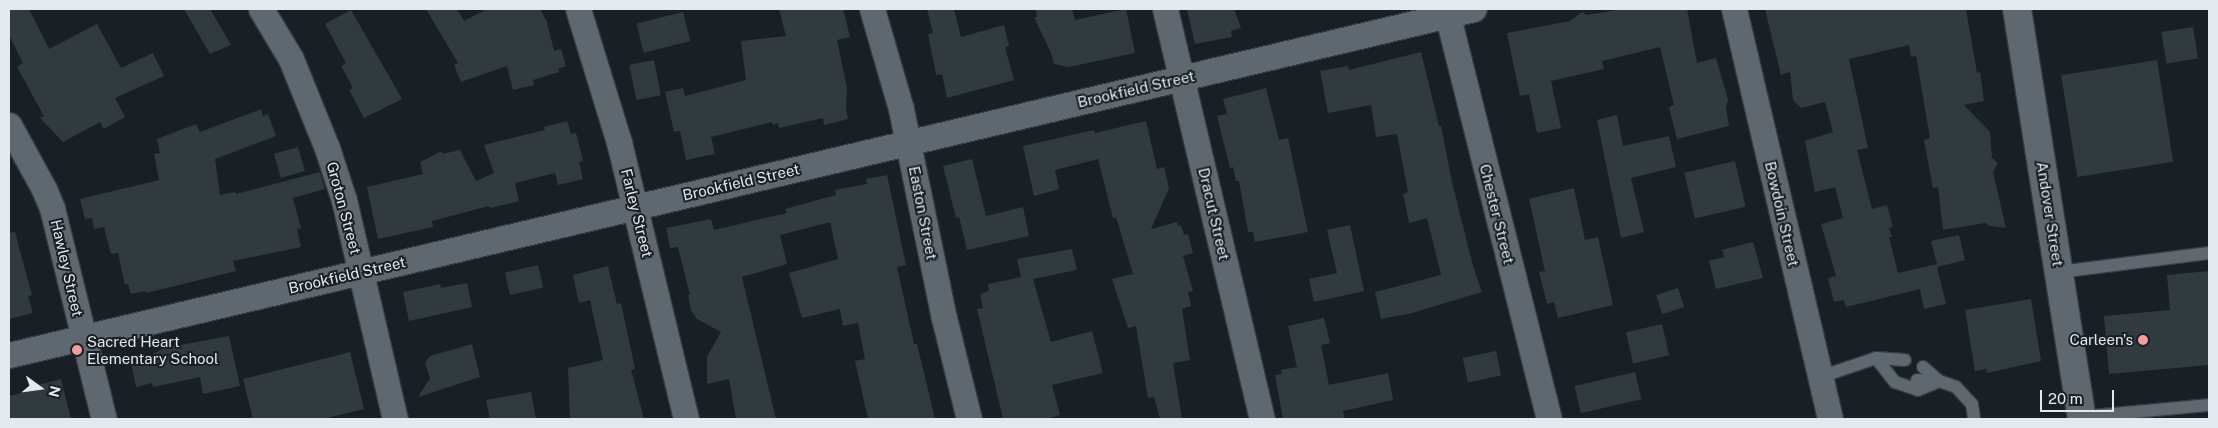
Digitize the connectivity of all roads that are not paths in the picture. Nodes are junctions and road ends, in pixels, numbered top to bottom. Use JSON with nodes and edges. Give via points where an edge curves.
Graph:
{"nodes":[{"id":1,"x":578,"y":9,"type":"edge"},
{"id":2,"x":872,"y":9,"type":"edge"},
{"id":3,"x":1164,"y":9,"type":"edge"},
{"id":4,"x":1474,"y":9,"type":"edge"},
{"id":5,"x":1734,"y":9,"type":"edge"},
{"id":6,"x":2017,"y":9,"type":"edge"},
{"id":7,"x":269,"y":11,"type":"edge"},
{"id":8,"x":1447,"y":12,"type":"edge"},
{"id":9,"x":1181,"y":78,"type":"junction"},
{"id":10,"x":9,"y":126,"type":"edge"},
{"id":11,"x":908,"y":142,"type":"junction"},
{"id":12,"x":635,"y":207,"type":"junction"},
{"id":13,"x":2209,"y":252,"type":"edge"},
{"id":14,"x":361,"y":272,"type":"junction"},
{"id":15,"x":2059,"y":272,"type":"junction"},
{"id":16,"x":83,"y":337,"type":"junction"},
{"id":17,"x":9,"y":355,"type":"edge"},
{"id":18,"x":1876,"y":358,"type":"junction"},
{"id":19,"x":1905,"y":360,"type":"dead end"},
{"id":20,"x":1923,"y":367,"type":"dead end"},
{"id":21,"x":1899,"y":373,"type":"dead end"},
{"id":22,"x":1820,"y":377,"type":"junction"},
{"id":23,"x":1918,"y":380,"type":"dead end"},
{"id":24,"x":1939,"y":381,"type":"junction"},
{"id":25,"x":2209,"y":405,"type":"edge"},
{"id":26,"x":2082,"y":418,"type":"edge"},
{"id":27,"x":104,"y":419,"type":"edge"},
{"id":28,"x":395,"y":419,"type":"edge"},
{"id":29,"x":686,"y":419,"type":"edge"},
{"id":30,"x":969,"y":419,"type":"edge"},
{"id":31,"x":1262,"y":419,"type":"edge"},
{"id":32,"x":1549,"y":419,"type":"edge"},
{"id":33,"x":1830,"y":419,"type":"edge"},
{"id":34,"x":1974,"y":419,"type":"edge"}],
"edges":[{"from":1,"to":12,"type":"street","name":"Farley Street","via":[[617,133]]},
{"from":2,"to":11,"type":"street","name":"Easton Street"},
{"from":3,"to":9,"type":"street","name":"Dracut Street"},
{"from":4,"to":8,"type":"street","name":"Brookfield Street"},
{"from":5,"to":22,"type":"street","name":"Bowdoin Street"},
{"from":6,"to":15,"type":"main road","name":"Andover Street"},
{"from":7,"to":14,"type":"street","name":"Groton Street","via":[[327,148],[344,200]]},
{"from":8,"to":9,"type":"street","name":"Brookfield Street"},
{"from":8,"to":32,"type":"street","name":"Chester Street"},
{"from":9,"to":11,"type":"street","name":"Brookfield Street"},
{"from":9,"to":31,"type":"street","name":"Dracut Street"},
{"from":10,"to":16,"type":"street","name":"Hawley Street","via":[[52,208]]},
{"from":11,"to":12,"type":"street","name":"Brookfield Street"},
{"from":11,"to":30,"type":"street","name":"Easton Street","via":[[944,318]]},
{"from":12,"to":14,"type":"street","name":"Brookfield Street"},
{"from":12,"to":29,"type":"street","name":"Farley Street"},
{"from":13,"to":15,"type":"lane"},
{"from":14,"to":16,"type":"street","name":"Brookfield Street"},
{"from":14,"to":28,"type":"street","name":"Groton Street"},
{"from":15,"to":26,"type":"main road","name":"Andover Street"},
{"from":16,"to":17,"type":"street","name":"Brookfield Street"},
{"from":16,"to":27,"type":"street","name":"Hawley Street"},
{"from":18,"to":19,"type":"lane"},
{"from":18,"to":21,"type":"lane"},
{"from":18,"to":22,"type":"lane"},
{"from":18,"to":24,"type":"lane","via":[[1895,382],[1918,390]]},
{"from":20,"to":24,"type":"lane"},
{"from":22,"to":33,"type":"street","name":"Bowdoin Street"},
{"from":23,"to":24,"type":"lane"},
{"from":24,"to":34,"type":"lane","via":[[1956,387],[1972,404]]},
{"from":25,"to":26,"type":"lane"}]}
